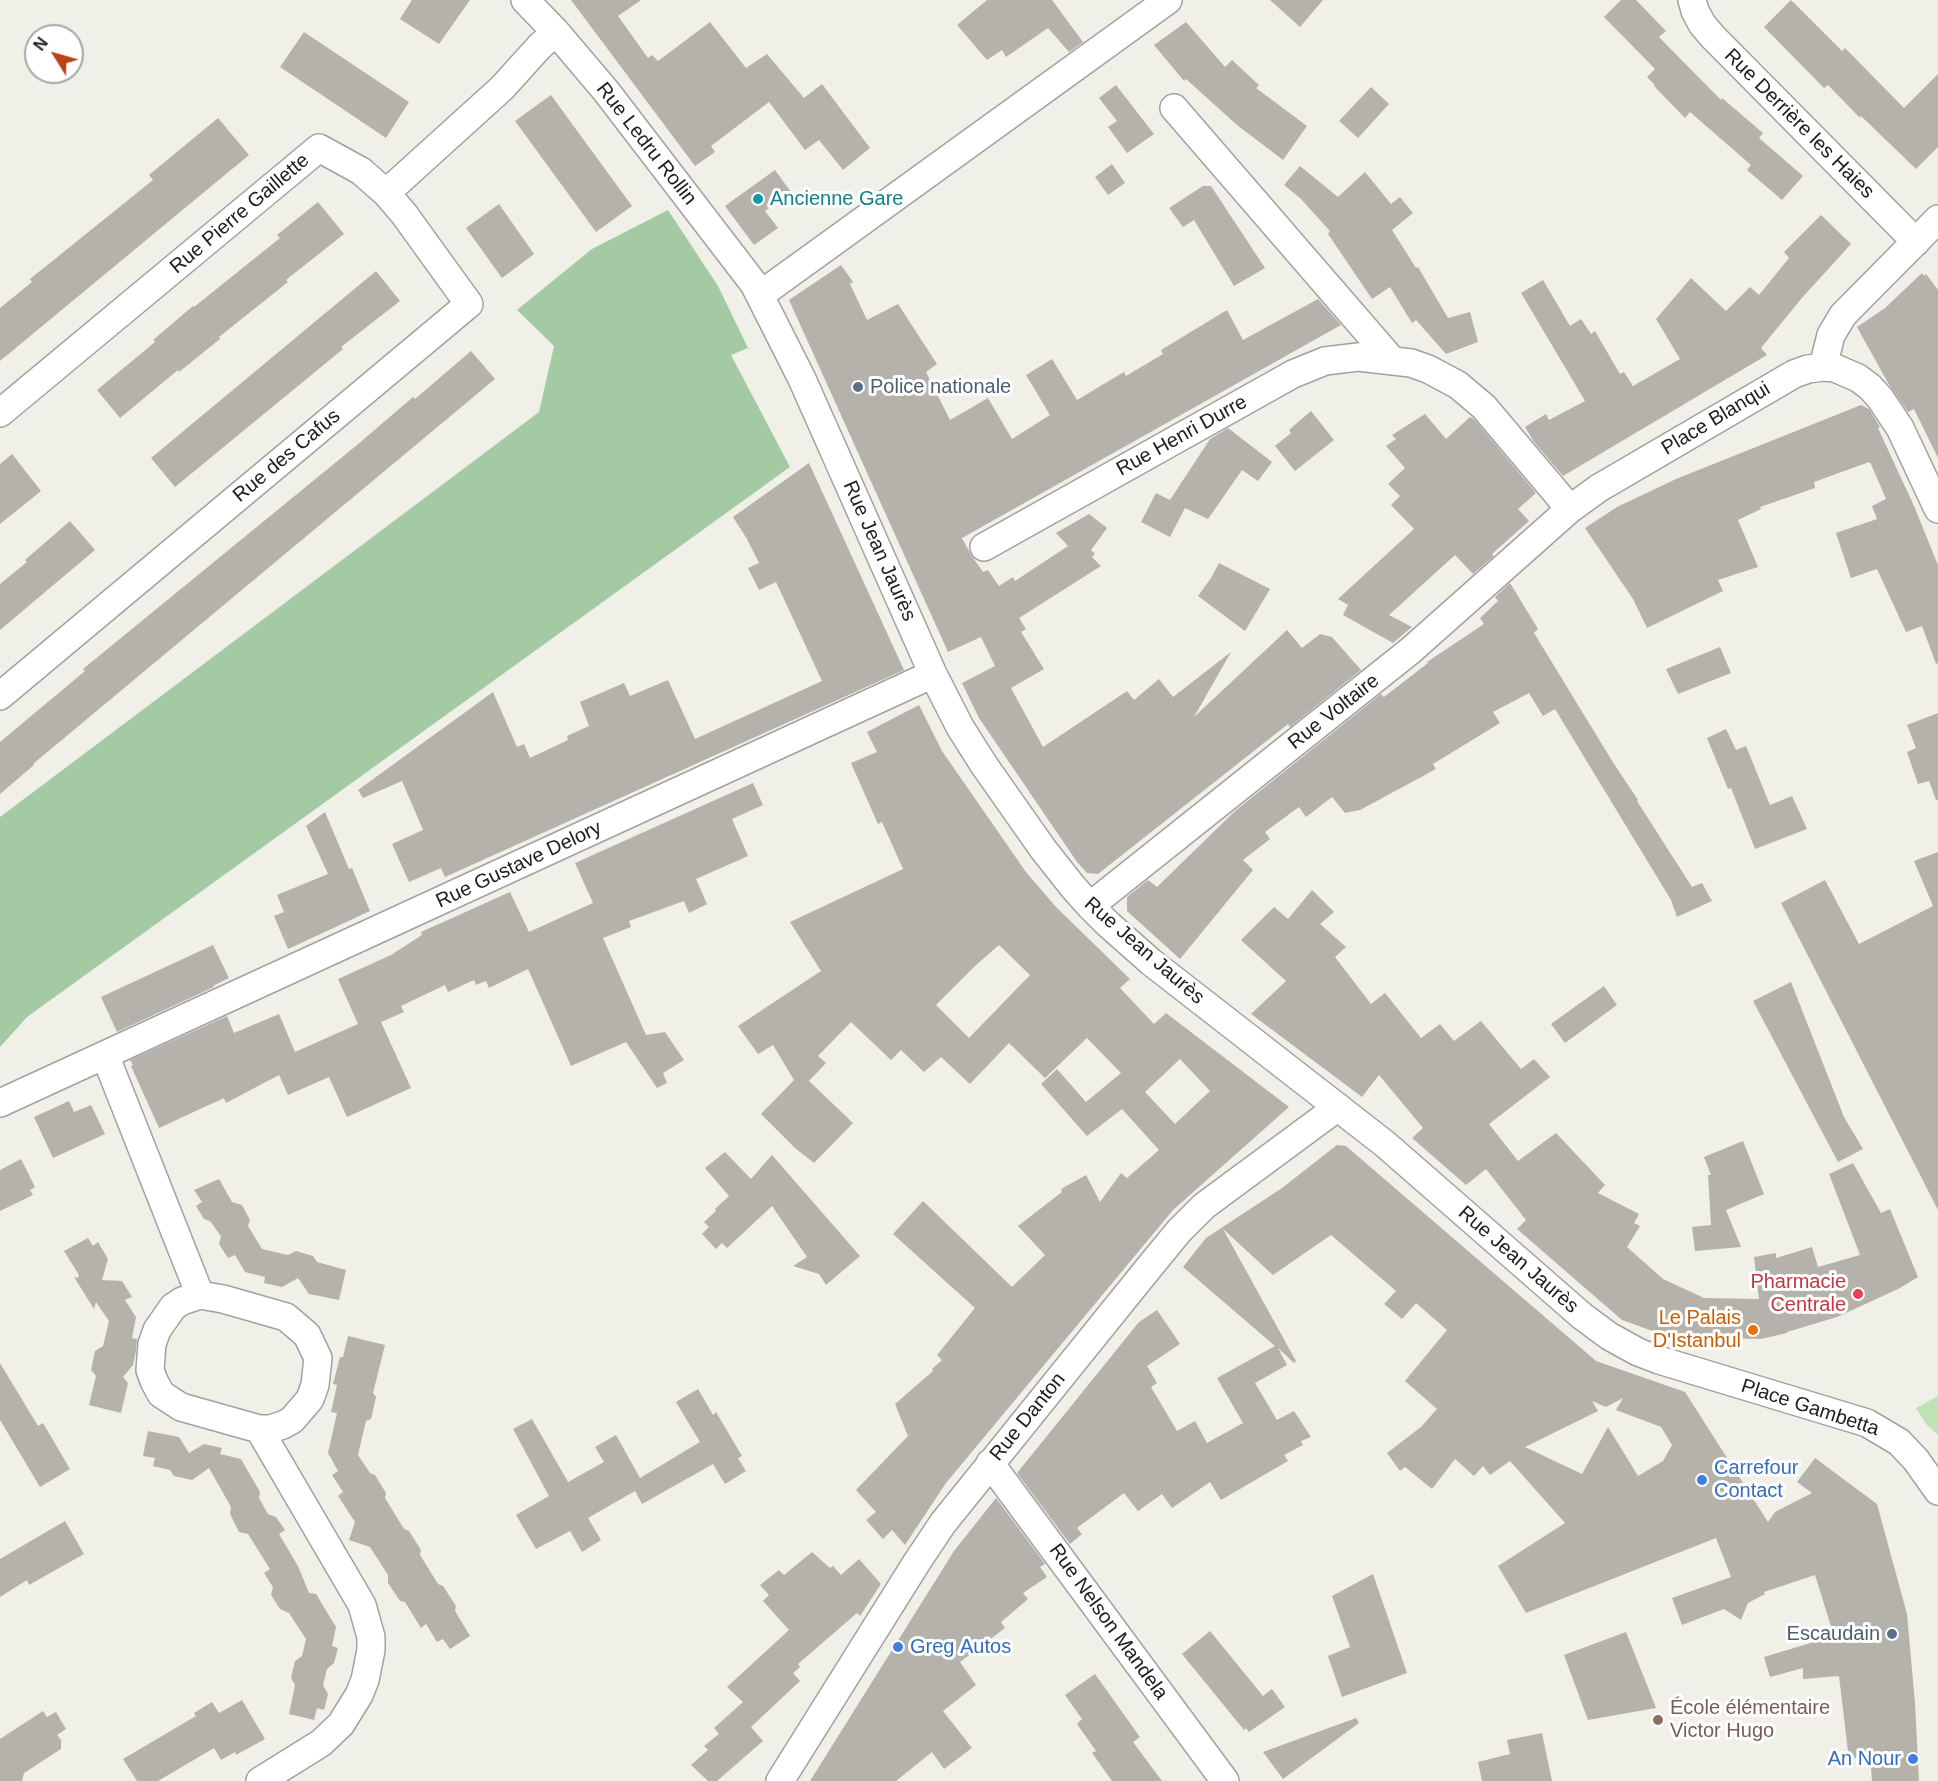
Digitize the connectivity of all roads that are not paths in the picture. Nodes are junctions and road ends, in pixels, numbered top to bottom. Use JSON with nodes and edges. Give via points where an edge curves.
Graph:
{"nodes":[{"id":1,"x":1168,"y":0,"type":"edge"},
{"id":2,"x":1692,"y":0,"type":"edge"},
{"id":3,"x":536,"y":4,"type":"edge"},
{"id":4,"x":556,"y":32,"type":"junction"},
{"id":5,"x":1174,"y":108,"type":"dead end"},
{"id":6,"x":386,"y":193,"type":"junction"},
{"id":7,"x":1938,"y":219,"type":"edge"},
{"id":8,"x":1916,"y":242,"type":"junction"},
{"id":9,"x":760,"y":295,"type":"junction"},
{"id":10,"x":1391,"y":359,"type":"junction"},
{"id":11,"x":1823,"y":367,"type":"junction"},
{"id":12,"x":0,"y":413,"type":"edge"},
{"id":13,"x":1938,"y":508,"type":"edge"},
{"id":14,"x":1570,"y":509,"type":"junction"},
{"id":15,"x":984,"y":547,"type":"dead end"},
{"id":16,"x":933,"y":674,"type":"junction"},
{"id":17,"x":0,"y":696,"type":"edge"},
{"id":18,"x":1090,"y":906,"type":"junction"},
{"id":19,"x":105,"y":1055,"type":"junction"},
{"id":20,"x":0,"y":1103,"type":"edge"},
{"id":21,"x":1338,"y":1107,"type":"junction"},
{"id":22,"x":200,"y":1295,"type":"junction"},
{"id":23,"x":1659,"y":1360,"type":"joint"},
{"id":24,"x":259,"y":1429,"type":"junction"},
{"id":25,"x":990,"y":1463,"type":"junction"},
{"id":26,"x":1938,"y":1491,"type":"edge"},
{"id":27,"x":260,"y":1781,"type":"edge"},
{"id":28,"x":780,"y":1781,"type":"edge"},
{"id":29,"x":1225,"y":1781,"type":"edge"}],
"edges":[{"from":1,"to":9,"type":"street"},
{"from":2,"to":8,"type":"street","name":"Rue Derrière les Haies","via":[[1702,24],[1713,37]]},
{"from":3,"to":4,"type":"street","name":"Rue Ledru Rollin"},
{"from":4,"to":6,"type":"street","via":[[502,88]]},
{"from":4,"to":9,"type":"street","name":"Rue Ledru Rollin","via":[[606,91]]},
{"from":5,"to":10,"type":"street"},
{"from":6,"to":12,"type":"street","name":"Rue Pierre Gaillette","via":[[361,171],[319,148]]},
{"from":6,"to":17,"type":"street","name":"Rue des Cafus","via":[[469,304]]},
{"from":7,"to":8,"type":"street"},
{"from":8,"to":11,"type":"street","via":[[1843,315],[1831,335]]},
{"from":9,"to":16,"type":"street","name":"Rue Jean Jaurès","via":[[848,479]]},
{"from":10,"to":14,"type":"street","name":"Rue Henri Durre","via":[[1428,369],[1471,395]]},
{"from":10,"to":15,"type":"street","name":"Rue Henri Durre","via":[[1341,358],[1308,367]]},
{"from":11,"to":13,"type":"street","via":[[1858,378],[1880,398],[1900,428]]},
{"from":11,"to":14,"type":"street","name":"Place Blanqui","via":[[1780,381]]},
{"from":14,"to":18,"type":"street","name":"Rue Voltaire","via":[[1410,651]]},
{"from":16,"to":18,"type":"street","name":"Rue Jean Jaurès","via":[[984,765],[1058,869]]},
{"from":16,"to":19,"type":"street","name":"Rue Gustave Delory"},
{"from":18,"to":21,"type":"street","name":"Rue Jean Jaurès","via":[[1151,962]]},
{"from":19,"to":20,"type":"street","name":"Rue Gustave Delory"},
{"from":19,"to":22,"type":"street"},
{"from":21,"to":23,"type":"street","name":"Rue Jean Jaurès","via":[[1596,1327]]},
{"from":21,"to":25,"type":"street","name":"Rue Danton","via":[[1191,1218]]},
{"from":22,"to":24,"type":"street","via":[[172,1307],[157,1330],[150,1357],[154,1381],[161,1394],[181,1407]]},
{"from":22,"to":24,"type":"street","via":[[285,1317],[314,1346],[318,1370],[310,1399],[292,1420]]},
{"from":23,"to":26,"type":"street","name":"Place Gambetta","via":[[1867,1423],[1899,1442]]},
{"from":24,"to":27,"type":"street","via":[[362,1605],[371,1637],[367,1672],[345,1719],[321,1743]]},
{"from":25,"to":28,"type":"street","name":"Rue Danton","via":[[923,1553]]},
{"from":25,"to":29,"type":"street","name":"Rue Nelson Mandela"}]}
